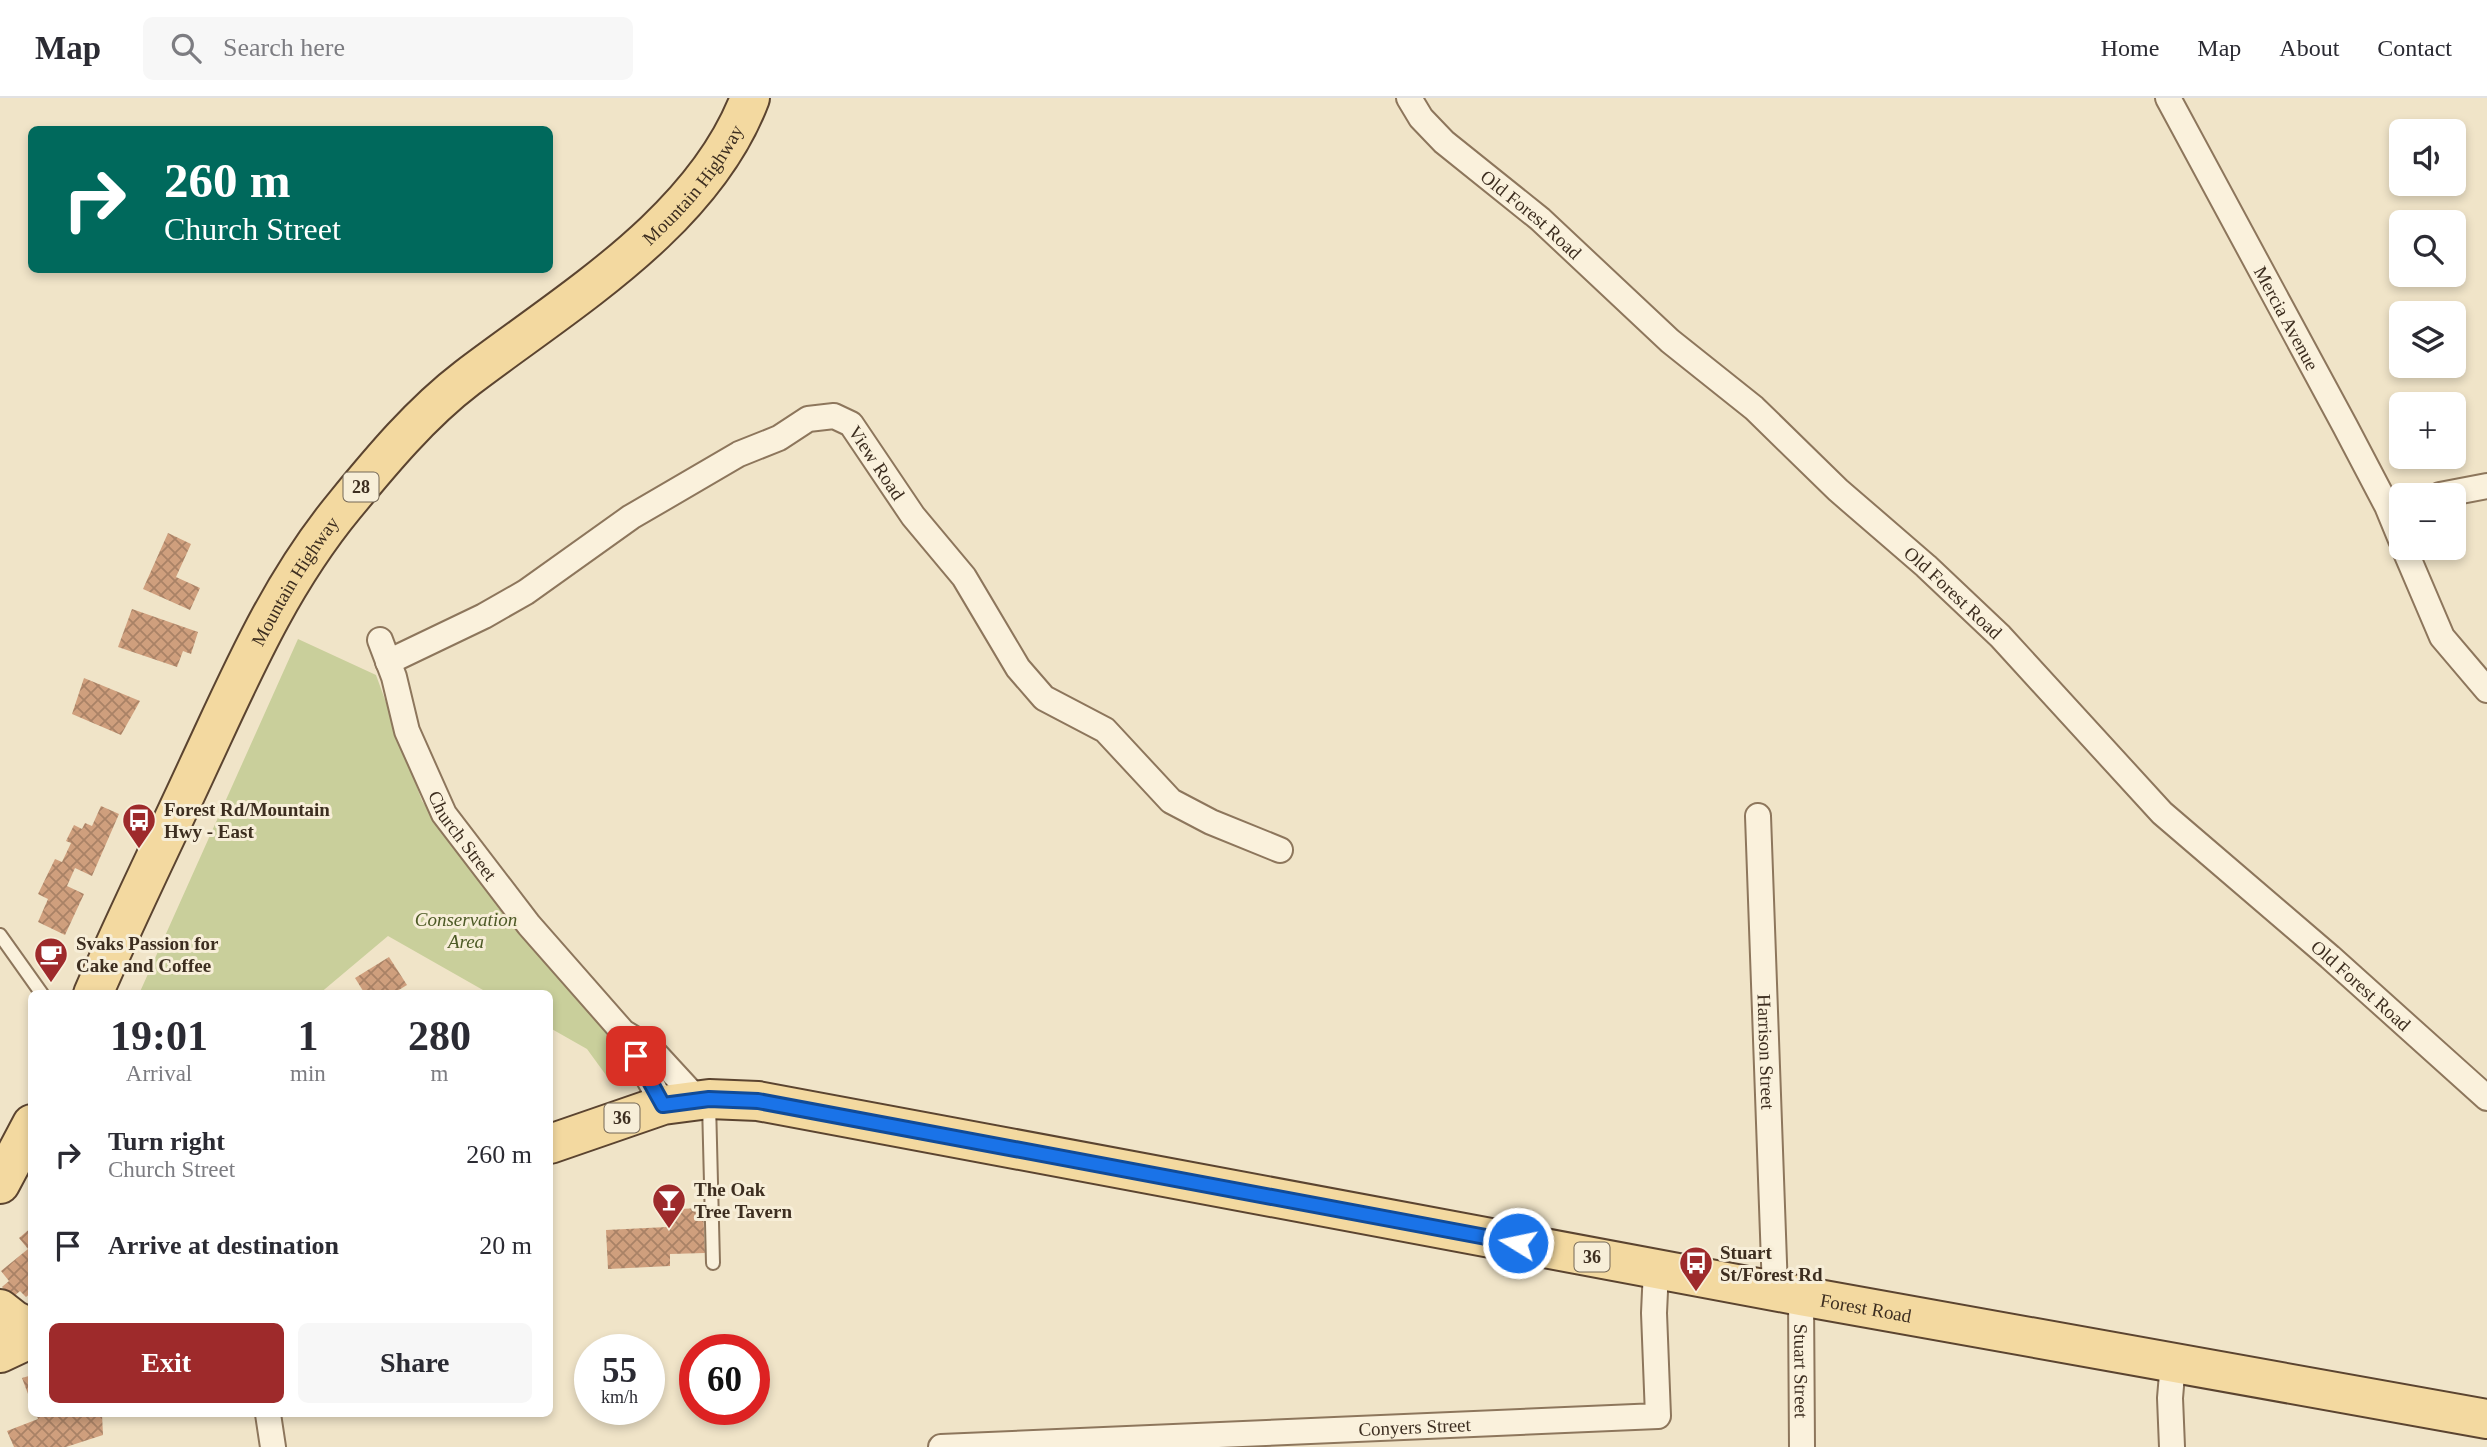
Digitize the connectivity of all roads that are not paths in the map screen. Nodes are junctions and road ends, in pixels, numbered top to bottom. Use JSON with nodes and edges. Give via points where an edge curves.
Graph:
{"nodes":[{"id":1,"x":750,"y":98,"type":"edge"},
{"id":2,"x":1409,"y":98,"type":"edge"},
{"id":3,"x":2168,"y":98,"type":"edge"},
{"id":4,"x":2487,"y":486,"type":"edge"},
{"id":5,"x":2466,"y":490,"type":"edge"},
{"id":6,"x":2389,"y":495,"type":"edge"},
{"id":7,"x":2409,"y":560,"type":"edge"},
{"id":8,"x":384,"y":651,"type":"joint"},
{"id":9,"x":2487,"y":690,"type":"edge"},
{"id":10,"x":1758,"y":816,"type":"dead end"},
{"id":11,"x":1280,"y":850,"type":"dead end"},
{"id":12,"x":0,"y":935,"type":"edge"},
{"id":13,"x":39,"y":990,"type":"edge"},
{"id":14,"x":95,"y":990,"type":"edge"},
{"id":15,"x":623,"y":1032,"type":"junction"},
{"id":16,"x":2487,"y":1098,"type":"edge"},
{"id":17,"x":690,"y":1101,"type":"junction"},
{"id":18,"x":28,"y":1132,"type":"edge"},
{"id":19,"x":553,"y":1143,"type":"edge"},
{"id":20,"x":1,"y":1187,"type":"edge"},
{"id":21,"x":713,"y":1263,"type":"dead end"},
{"id":22,"x":1656,"y":1269,"type":"junction"},
{"id":23,"x":1788,"y":1293,"type":"junction"},
{"id":24,"x":18,"y":1325,"type":"edge"},
{"id":25,"x":0,"y":1353,"type":"edge"},
{"id":26,"x":2174,"y":1362,"type":"junction"},
{"id":27,"x":268,"y":1417,"type":"edge"},
{"id":28,"x":2487,"y":1419,"type":"edge"},
{"id":29,"x":273,"y":1447,"type":"edge"},
{"id":30,"x":941,"y":1447,"type":"edge"},
{"id":31,"x":1802,"y":1447,"type":"edge"},
{"id":32,"x":2172,"y":1447,"type":"edge"}],
"edges":[{"from":1,"to":14,"type":"main road","name":"Mountain Highway","number":"28","via":[[738,128],[671,216],[629,256],[435,406],[314,545],[253,651]]},
{"from":2,"to":16,"type":"street","name":"Old Forest Road","via":[[1444,142],[1540,219],[1670,341],[1754,408],[1838,490],[1936,574],[2000,636],[2162,813]]},
{"from":3,"to":6,"type":"street","name":"Mercia Avenue"},
{"from":4,"to":5,"type":"street"},
{"from":7,"to":9,"type":"street","via":[[2442,637]]},
{"from":8,"to":11,"type":"street","name":"View Road","via":[[484,616],[526,592],[631,517],[739,454],[779,438],[808,419],[834,415],[851,424],[913,516],[964,577],[1018,668],[1044,698],[1105,730],[1171,801]]},
{"from":8,"to":15,"type":"street","name":"Church Street","via":[[407,731],[444,814],[529,925]]},
{"from":10,"to":23,"type":"street","name":"Harrison Street"},
{"from":12,"to":13,"type":"lane"},
{"from":15,"to":17,"type":"street","name":"Church Street"},
{"from":15,"to":17,"type":"street","name":"Church Street","via":[[651,1049]]},
{"from":17,"to":19,"type":"main road","name":"Forest Road","number":"36"},
{"from":17,"to":21,"type":"lane"},
{"from":17,"to":22,"type":"main road","name":"Forest Road","number":"36","via":[[758,1101]]},
{"from":18,"to":20,"type":"main road"},
{"from":22,"to":23,"type":"main road","name":"Forest Road","number":"36"},
{"from":22,"to":30,"type":"street","name":"Conyers Street","via":[[1657,1416]]},
{"from":23,"to":26,"type":"main road","name":"Forest Road","number":"36"},
{"from":23,"to":31,"type":"street","name":"Stuart Street"},
{"from":24,"to":25,"type":"main road"},
{"from":26,"to":28,"type":"main road","name":"Forest Road","number":"36"},
{"from":26,"to":32,"type":"street"},
{"from":27,"to":29,"type":"street"}]}
